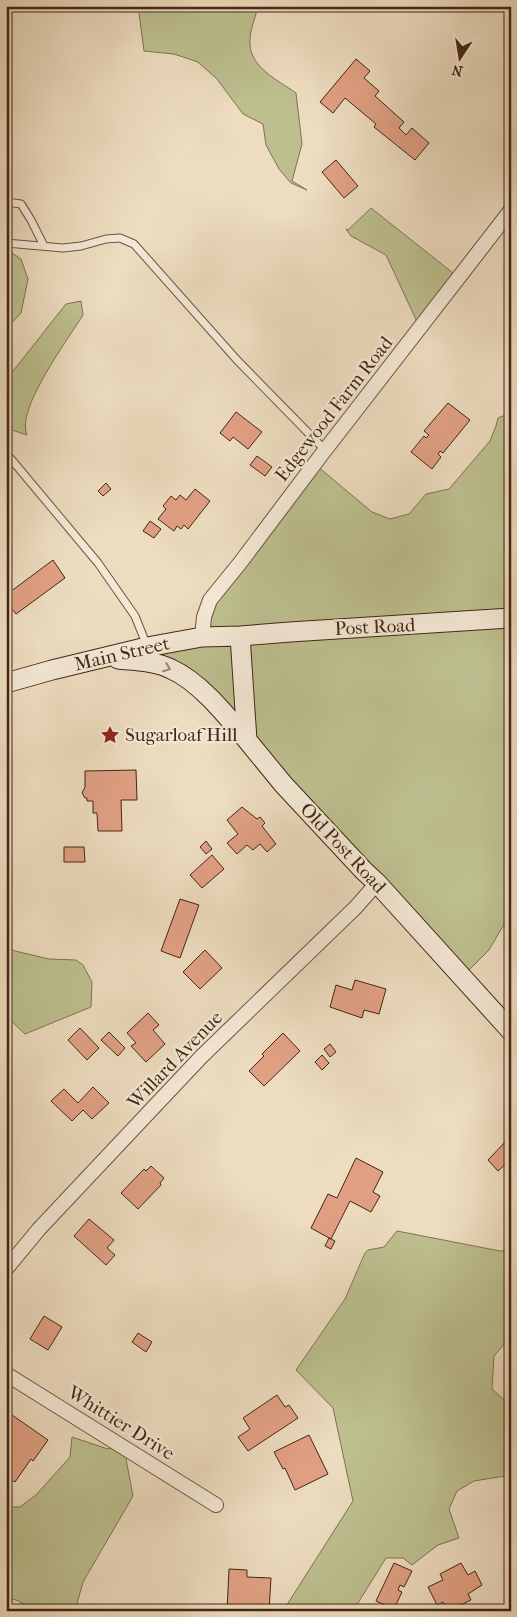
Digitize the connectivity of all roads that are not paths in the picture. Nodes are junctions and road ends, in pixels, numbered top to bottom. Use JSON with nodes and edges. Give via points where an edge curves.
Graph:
{"nodes":[{"id":1,"x":6,"y":202,"type":"edge"},
{"id":2,"x":511,"y":210,"type":"edge"},
{"id":3,"x":6,"y":243,"type":"edge"},
{"id":4,"x":44,"y":246,"type":"junction"},
{"id":5,"x":326,"y":450,"type":"junction"},
{"id":6,"x":6,"y":454,"type":"edge"},
{"id":7,"x":511,"y":618,"type":"edge"},
{"id":8,"x":240,"y":636,"type":"junction"},
{"id":9,"x":202,"y":637,"type":"junction"},
{"id":10,"x":147,"y":647,"type":"junction"},
{"id":11,"x":102,"y":658,"type":"junction"},
{"id":12,"x":6,"y":683,"type":"edge"},
{"id":13,"x":247,"y":740,"type":"junction"},
{"id":14,"x":377,"y":883,"type":"junction"},
{"id":15,"x":511,"y":1031,"type":"edge"},
{"id":16,"x":6,"y":1269,"type":"edge"},
{"id":17,"x":6,"y":1374,"type":"edge"},
{"id":18,"x":216,"y":1505,"type":"dead end"}],
"edges":[{"from":1,"to":4,"type":"lane","via":[[22,204]]},
{"from":2,"to":5,"type":"street","name":"Edgewood Farm Road"},
{"from":3,"to":4,"type":"lane"},
{"from":4,"to":5,"type":"lane","via":[[63,248],[120,238],[134,244],[237,360]]},
{"from":5,"to":9,"type":"street","name":"Edgewood Farm Road","via":[[210,600]]},
{"from":6,"to":10,"type":"lane","via":[[98,563],[135,616]]},
{"from":7,"to":8,"type":"main road","name":"Post Road"},
{"from":8,"to":9,"type":"main road","name":"Main Street"},
{"from":8,"to":13,"type":"main road"},
{"from":9,"to":10,"type":"main road","name":"Main Street"},
{"from":10,"to":11,"type":"main road","name":"Main Street"},
{"from":11,"to":12,"type":"main road","name":"Main Street"},
{"from":11,"to":13,"type":"main road","name":"Old Post Road","one_way":true,"via":[[147,662],[171,669],[195,684]]},
{"from":13,"to":14,"type":"main road","name":"Old Post Road","via":[[283,784]]},
{"from":14,"to":15,"type":"main road","name":"Old Post Road"},
{"from":14,"to":16,"type":"street","name":"Willard Avenue","via":[[195,1065],[39,1229]]},
{"from":17,"to":18,"type":"street","name":"Whittier Drive"}]}
